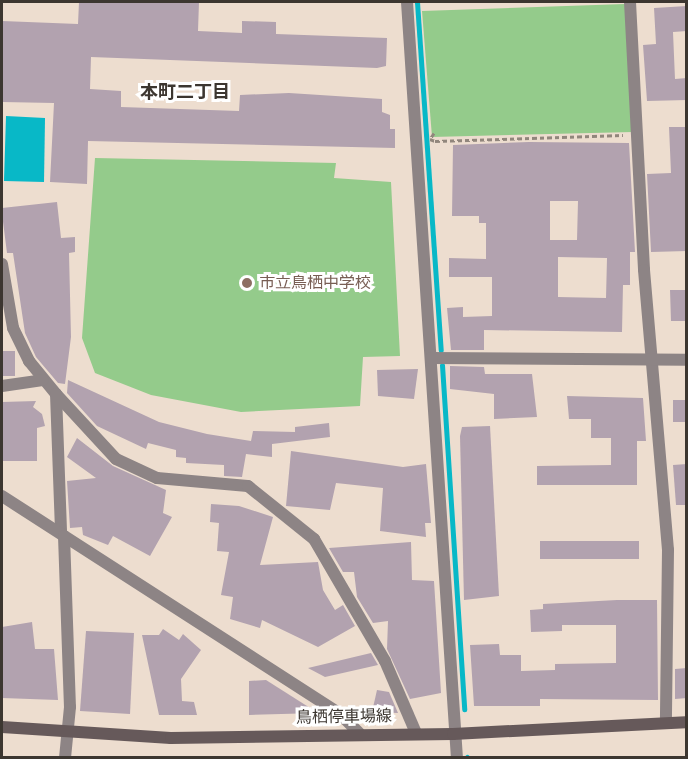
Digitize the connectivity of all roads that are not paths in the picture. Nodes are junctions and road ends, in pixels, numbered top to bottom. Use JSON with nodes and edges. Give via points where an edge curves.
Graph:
{"nodes":[{"id":1,"x":407,"y":2,"type":"edge"},
{"id":2,"x":630,"y":2,"type":"edge"},
{"id":3,"x":2,"y":264,"type":"edge"},
{"id":4,"x":431,"y":358,"type":"junction"},
{"id":5,"x":687,"y":360,"type":"edge"},
{"id":6,"x":652,"y":361,"type":"junction"},
{"id":7,"x":43,"y":380,"type":"junction"},
{"id":8,"x":2,"y":386,"type":"edge"},
{"id":9,"x":56,"y":394,"type":"junction"},
{"id":10,"x":2,"y":496,"type":"edge"},
{"id":11,"x":62,"y":535,"type":"junction"},
{"id":12,"x":687,"y":722,"type":"edge"},
{"id":13,"x":666,"y":723,"type":"junction"},
{"id":14,"x":2,"y":727,"type":"edge"},
{"id":15,"x":359,"y":733,"type":"junction"},
{"id":16,"x":416,"y":733,"type":"junction"},
{"id":17,"x":453,"y":734,"type":"junction"},
{"id":18,"x":66,"y":735,"type":"junction"},
{"id":19,"x":65,"y":758,"type":"edge"},
{"id":20,"x":457,"y":758,"type":"edge"}],
"edges":[{"from":1,"to":4,"type":"street"},
{"from":2,"to":6,"type":"street"},
{"from":3,"to":7,"type":"street","via":[[13,328]]},
{"from":4,"to":6,"type":"street"},
{"from":4,"to":17,"type":"street"},
{"from":5,"to":6,"type":"street"},
{"from":6,"to":13,"type":"street","via":[[668,550]]},
{"from":7,"to":8,"type":"street"},
{"from":7,"to":9,"type":"street"},
{"from":9,"to":11,"type":"street"},
{"from":9,"to":16,"type":"street","via":[[116,459],[157,478],[248,486],[314,539],[385,661]]},
{"from":10,"to":11,"type":"street"},
{"from":11,"to":15,"type":"street","via":[[340,714]]},
{"from":11,"to":18,"type":"street"},
{"from":12,"to":13,"type":"main road","name":"鳥栖停車場線"},
{"from":13,"to":17,"type":"main road","name":"鳥栖停車場線"},
{"from":14,"to":18,"type":"main road","name":"鳥栖停車場線"},
{"from":15,"to":16,"type":"main road","name":"鳥栖停車場線"},
{"from":15,"to":18,"type":"main road","name":"鳥栖停車場線","via":[[171,738]]},
{"from":16,"to":17,"type":"main road","name":"鳥栖停車場線"},
{"from":17,"to":20,"type":"street"},
{"from":18,"to":19,"type":"street"}]}
